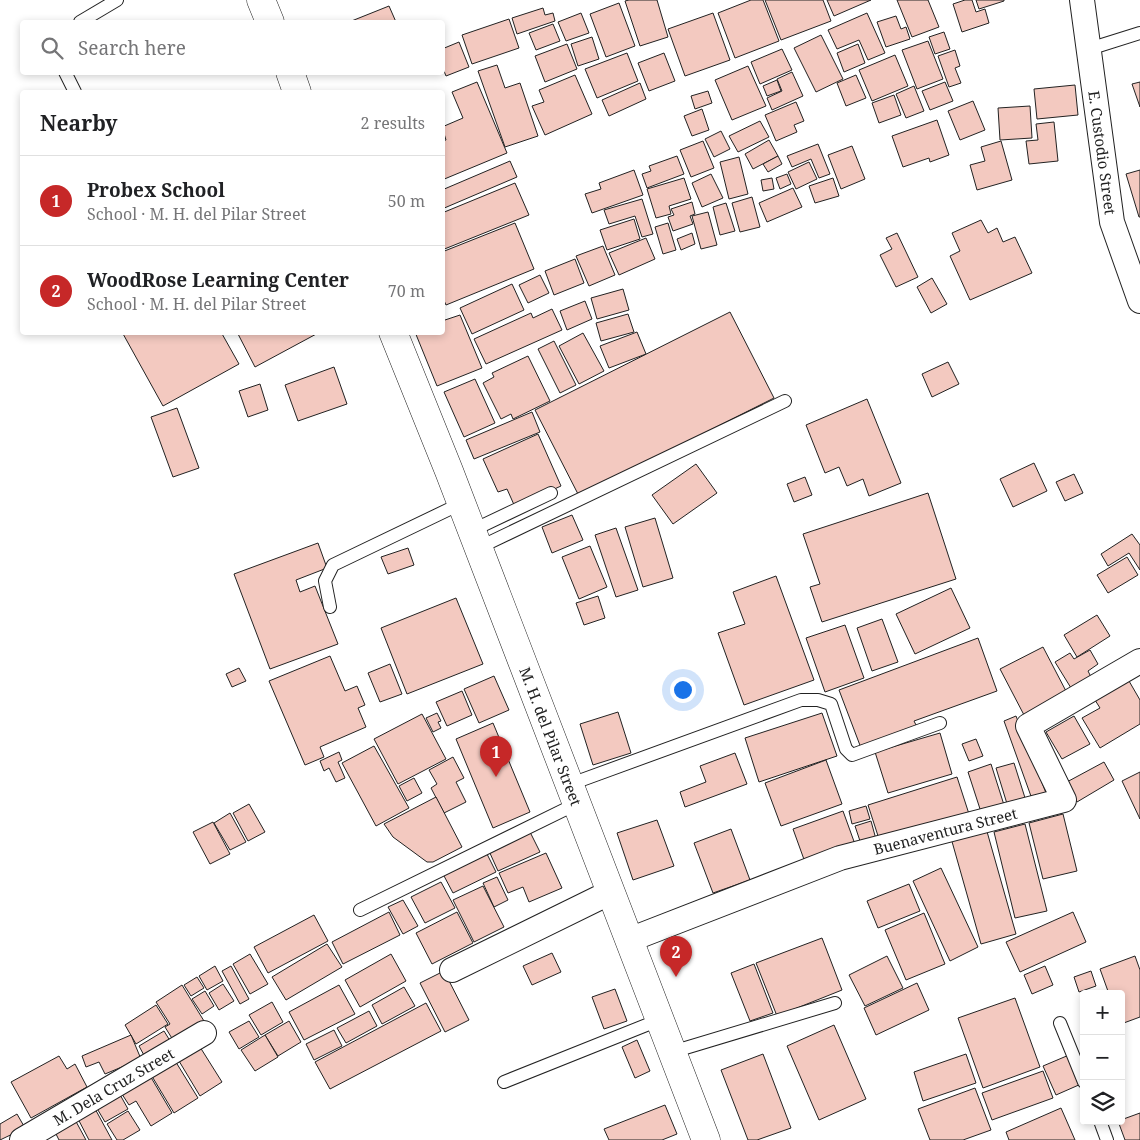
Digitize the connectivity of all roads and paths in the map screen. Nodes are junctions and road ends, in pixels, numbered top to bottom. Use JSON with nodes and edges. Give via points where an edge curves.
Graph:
{"nodes":[{"id":1,"x":117,"y":0,"type":"edge"},
{"id":2,"x":261,"y":0,"type":"edge"},
{"id":3,"x":1082,"y":0,"type":"edge"},
{"id":4,"x":83,"y":20,"type":"edge"},
{"id":5,"x":269,"y":20,"type":"edge"},
{"id":6,"x":1140,"y":33,"type":"edge"},
{"id":7,"x":1089,"y":49,"type":"junction"},
{"id":8,"x":66,"y":75,"type":"edge"},
{"id":9,"x":291,"y":75,"type":"edge"},
{"id":10,"x":74,"y":90,"type":"edge"},
{"id":11,"x":296,"y":90,"type":"edge"},
{"id":12,"x":1140,"y":301,"type":"edge"},
{"id":13,"x":394,"y":335,"type":"edge"},
{"id":14,"x":785,"y":401,"type":"dead end"},
{"id":15,"x":551,"y":493,"type":"dead end"},
{"id":16,"x":460,"y":504,"type":"junction"},
{"id":17,"x":475,"y":540,"type":"junction"},
{"id":18,"x":330,"y":607,"type":"dead end"},
{"id":19,"x":1140,"y":661,"type":"edge"},
{"id":20,"x":940,"y":723,"type":"dead end"},
{"id":21,"x":572,"y":795,"type":"junction"},
{"id":22,"x":611,"y":892,"type":"junction"},
{"id":23,"x":360,"y":910,"type":"dead end"},
{"id":24,"x":629,"y":940,"type":"junction"},
{"id":25,"x":452,"y":970,"type":"dead end"},
{"id":26,"x":835,"y":1003,"type":"dead end"},
{"id":27,"x":659,"y":1020,"type":"junction"},
{"id":28,"x":1060,"y":1023,"type":"dead end"},
{"id":29,"x":204,"y":1032,"type":"dead end"},
{"id":30,"x":672,"y":1052,"type":"junction"},
{"id":31,"x":1083,"y":1080,"type":"edge"},
{"id":32,"x":504,"y":1082,"type":"dead end"},
{"id":33,"x":1102,"y":1125,"type":"edge"},
{"id":34,"x":22,"y":1140,"type":"edge"},
{"id":35,"x":706,"y":1140,"type":"edge"},
{"id":36,"x":1108,"y":1140,"type":"edge"}],
"edges":[{"from":1,"to":4,"type":"lane"},
{"from":2,"to":5,"type":"main road"},
{"from":3,"to":7,"type":"street","name":"E. Custodio Street"},
{"from":6,"to":7,"type":"lane"},
{"from":7,"to":12,"type":"street","name":"E. Custodio Street","via":[[1112,222]]},
{"from":8,"to":10,"type":"lane"},
{"from":9,"to":11,"type":"main road"},
{"from":13,"to":16,"type":"main road","name":"M. H. del Pilar Street"},
{"from":14,"to":17,"type":"lane"},
{"from":15,"to":17,"type":"lane"},
{"from":16,"to":17,"type":"main road","name":"M. H. del Pilar Street"},
{"from":16,"to":18,"type":"lane","via":[[333,565],[325,581]]},
{"from":17,"to":21,"type":"main road","name":"M. H. del Pilar Street"},
{"from":19,"to":24,"type":"street","name":"Buenaventura Street","via":[[1028,726],[1064,800],[840,858]]},
{"from":20,"to":21,"type":"lane","via":[[852,756],[846,749],[831,704],[801,700]]},
{"from":21,"to":22,"type":"main road","name":"M. H. del Pilar Street"},
{"from":21,"to":23,"type":"lane"},
{"from":22,"to":24,"type":"main road","name":"M. H. del Pilar Street"},
{"from":22,"to":25,"type":"street"},
{"from":24,"to":27,"type":"main road","name":"M. H. del Pilar Street"},
{"from":26,"to":30,"type":"lane"},
{"from":27,"to":30,"type":"main road","name":"M. H. del Pilar Street"},
{"from":27,"to":32,"type":"lane"},
{"from":28,"to":31,"type":"lane"},
{"from":29,"to":34,"type":"street","name":"M. Dela Cruz Street"},
{"from":30,"to":35,"type":"main road","name":"M. H. del Pilar Street"},
{"from":33,"to":36,"type":"lane"}]}
